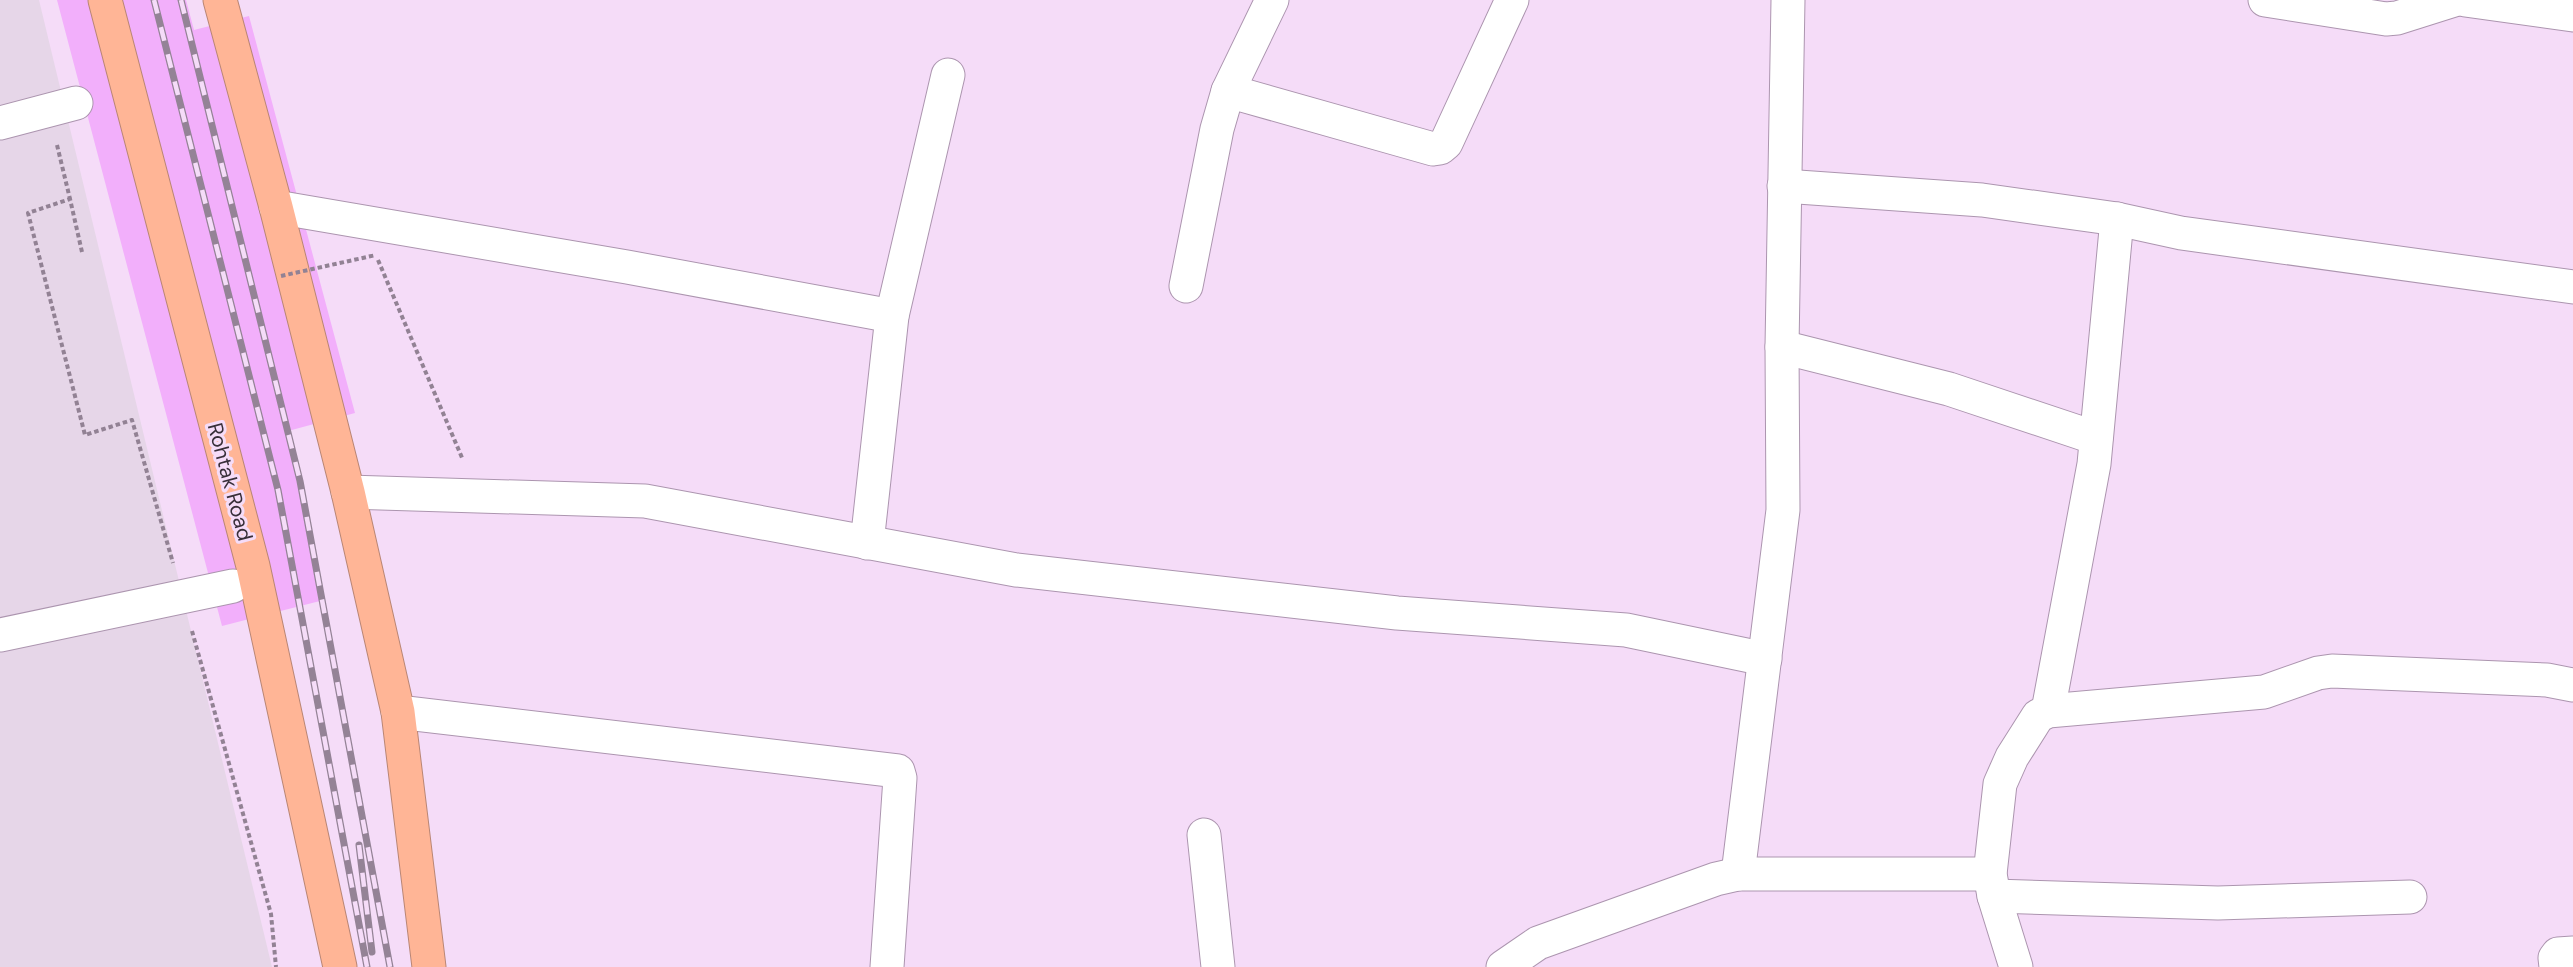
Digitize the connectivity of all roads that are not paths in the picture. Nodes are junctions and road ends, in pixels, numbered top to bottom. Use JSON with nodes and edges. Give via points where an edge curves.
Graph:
{"nodes":[{"id":1,"x":105,"y":0,"type":"edge"},
{"id":2,"x":220,"y":0,"type":"edge"},
{"id":3,"x":1272,"y":0,"type":"edge"},
{"id":4,"x":1512,"y":0,"type":"edge"},
{"id":5,"x":1788,"y":0,"type":"edge"},
{"id":6,"x":2265,"y":0,"type":"edge"},
{"id":7,"x":2454,"y":0,"type":"edge"},
{"id":8,"x":2465,"y":0,"type":"edge"},
{"id":9,"x":2573,"y":15,"type":"edge"},
{"id":10,"x":948,"y":75,"type":"dead end"},
{"id":11,"x":1228,"y":91,"type":"junction"},
{"id":12,"x":63,"y":106,"type":"road end"},
{"id":13,"x":0,"y":123,"type":"edge"},
{"id":14,"x":1784,"y":186,"type":"junction"},
{"id":15,"x":276,"y":207,"type":"junction"},
{"id":16,"x":2117,"y":219,"type":"junction"},
{"id":17,"x":1186,"y":286,"type":"dead end"},
{"id":18,"x":2573,"y":287,"type":"edge"},
{"id":19,"x":892,"y":316,"type":"junction"},
{"id":20,"x":1782,"y":347,"type":"junction"},
{"id":21,"x":2096,"y":438,"type":"junction"},
{"id":22,"x":348,"y":492,"type":"junction"},
{"id":23,"x":867,"y":543,"type":"junction"},
{"id":24,"x":233,"y":586,"type":"dead end"},
{"id":25,"x":0,"y":635,"type":"edge"},
{"id":26,"x":1765,"y":658,"type":"junction"},
{"id":27,"x":2573,"y":684,"type":"edge"},
{"id":28,"x":2048,"y":711,"type":"junction"},
{"id":29,"x":399,"y":712,"type":"junction"},
{"id":30,"x":1204,"y":835,"type":"dead end"},
{"id":31,"x":1738,"y":874,"type":"junction"},
{"id":32,"x":1992,"y":885,"type":"junction"},
{"id":33,"x":2410,"y":897,"type":"dead end"},
{"id":34,"x":2573,"y":954,"type":"edge"},
{"id":35,"x":340,"y":967,"type":"edge"},
{"id":36,"x":429,"y":967,"type":"edge"},
{"id":37,"x":887,"y":967,"type":"edge"},
{"id":38,"x":1218,"y":967,"type":"edge"},
{"id":39,"x":1503,"y":967,"type":"edge"},
{"id":40,"x":2016,"y":967,"type":"edge"},
{"id":41,"x":2556,"y":967,"type":"edge"}],
"edges":[{"from":1,"to":35,"type":"highway","name":"Rohtak Road","via":[[253,567]]},
{"from":2,"to":15,"type":"highway"},
{"from":3,"to":11,"type":"street"},
{"from":4,"to":11,"type":"street","via":[[1446,143],[1440,148],[1432,149]]},
{"from":5,"to":14,"type":"street"},
{"from":6,"to":7,"type":"street","via":[[2386,19]]},
{"from":8,"to":9,"type":"street"},
{"from":10,"to":19,"type":"street"},
{"from":11,"to":17,"type":"street"},
{"from":12,"to":13,"type":"street"},
{"from":14,"to":16,"type":"street","via":[[1982,200]]},
{"from":14,"to":20,"type":"street"},
{"from":15,"to":19,"type":"street"},
{"from":15,"to":22,"type":"highway"},
{"from":16,"to":18,"type":"street","via":[[2181,232]]},
{"from":16,"to":21,"type":"street"},
{"from":19,"to":23,"type":"street"},
{"from":20,"to":21,"type":"street","via":[[1949,389]]},
{"from":20,"to":26,"type":"street","via":[[1783,510]]},
{"from":21,"to":28,"type":"street"},
{"from":22,"to":23,"type":"street","via":[[645,501]]},
{"from":22,"to":29,"type":"highway"},
{"from":23,"to":26,"type":"street","via":[[1016,570],[1396,613],[1626,630]]},
{"from":24,"to":25,"type":"street"},
{"from":26,"to":31,"type":"street"},
{"from":27,"to":28,"type":"street","via":[[2332,671],[2264,692]]},
{"from":28,"to":32,"type":"street","via":[[2038,716],[2012,757],[2001,784]]},
{"from":29,"to":36,"type":"highway"},
{"from":29,"to":37,"type":"street","via":[[898,771]]},
{"from":30,"to":38,"type":"street"},
{"from":31,"to":32,"type":"street"},
{"from":31,"to":39,"type":"street","via":[[1538,943]]},
{"from":32,"to":33,"type":"street","via":[[2218,903]]},
{"from":32,"to":40,"type":"street"},
{"from":34,"to":41,"type":"street","via":[[2558,954]]}]}
